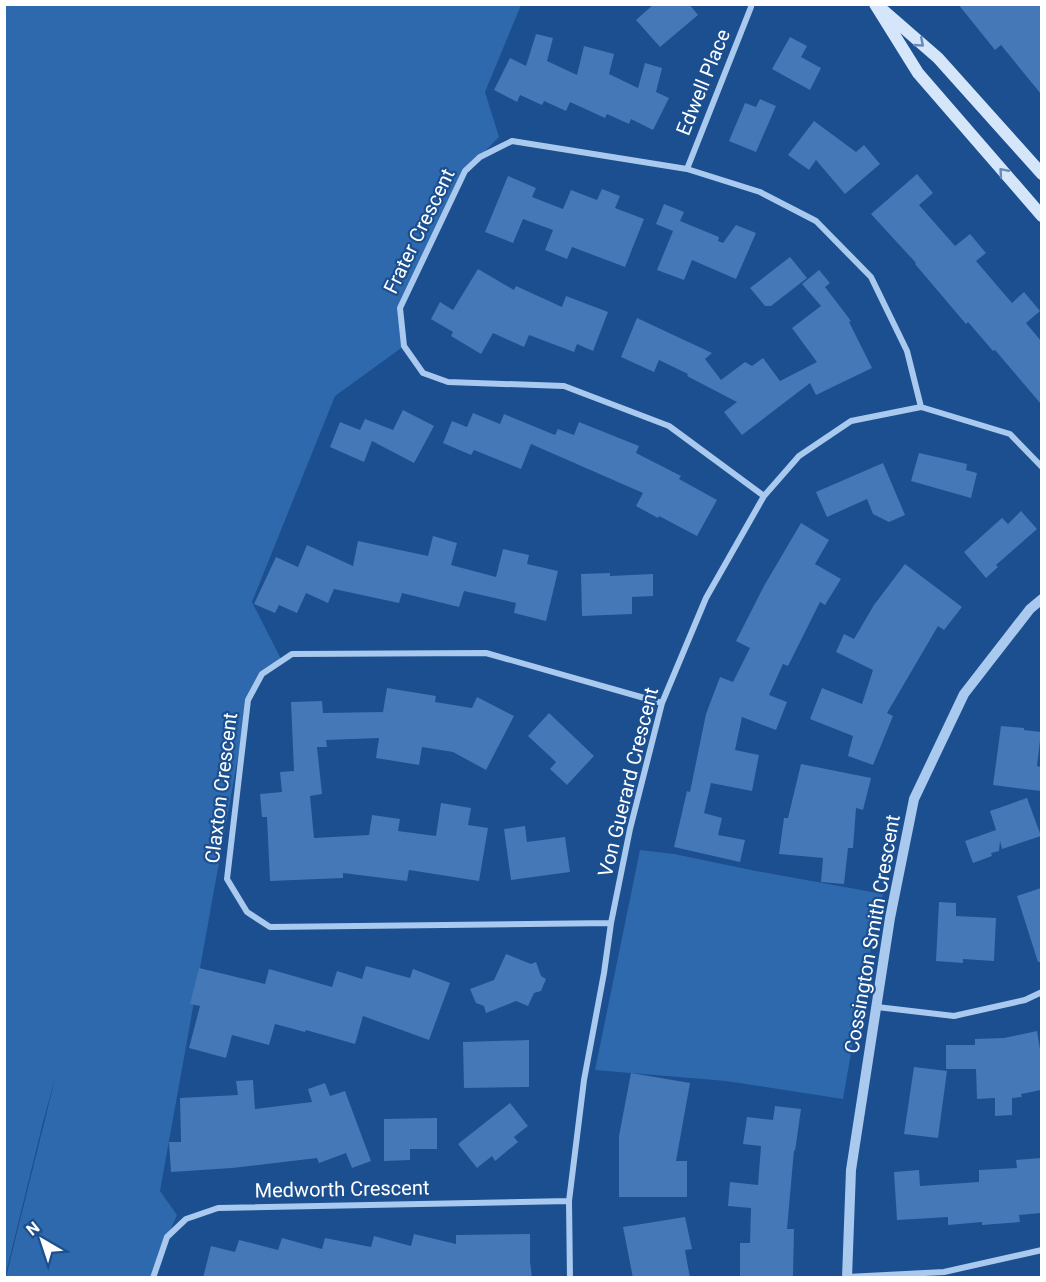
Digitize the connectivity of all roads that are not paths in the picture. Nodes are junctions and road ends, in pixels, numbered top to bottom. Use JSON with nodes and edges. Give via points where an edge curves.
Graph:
{"nodes":[{"id":1,"x":875,"y":4,"type":"edge"},
{"id":2,"x":751,"y":7,"type":"dead end"},
{"id":3,"x":687,"y":169,"type":"junction"},
{"id":4,"x":1041,"y":174,"type":"edge"},
{"id":5,"x":1041,"y":216,"type":"edge"},
{"id":6,"x":921,"y":407,"type":"junction"},
{"id":7,"x":1041,"y":467,"type":"edge"},
{"id":8,"x":764,"y":496,"type":"junction"},
{"id":9,"x":1041,"y":599,"type":"edge"},
{"id":10,"x":1036,"y":610,"type":"edge"},
{"id":11,"x":662,"y":703,"type":"junction"},
{"id":12,"x":611,"y":923,"type":"junction"},
{"id":13,"x":1041,"y":992,"type":"edge"},
{"id":14,"x":877,"y":1007,"type":"junction"},
{"id":15,"x":569,"y":1201,"type":"junction"},
{"id":16,"x":1041,"y":1250,"type":"edge"},
{"id":17,"x":847,"y":1277,"type":"edge"},
{"id":18,"x":153,"y":1278,"type":"edge"},
{"id":19,"x":570,"y":1278,"type":"edge"}],
"edges":[{"from":1,"to":4,"type":"main road","one_way":true,"via":[[938,58]]},
{"from":5,"to":1,"type":"main road","one_way":true,"via":[[918,73]]},
{"from":2,"to":3,"type":"street","name":"Edwell Place"},
{"from":3,"to":6,"type":"street","name":"Frater Crescent","via":[[760,192],[816,221],[855,260],[871,277],[907,351]]},
{"from":3,"to":8,"type":"street","name":"Frater Crescent","via":[[512,141],[480,157],[465,171],[400,308],[404,346],[423,373],[448,381],[564,386],[669,426]]},
{"from":6,"to":7,"type":"street","name":"Von Guerard Crescent","via":[[1010,434]]},
{"from":6,"to":8,"type":"street","name":"Von Guerard Crescent","via":[[851,421],[799,456]]},
{"from":8,"to":11,"type":"street","name":"Von Guerard Crescent","via":[[706,598]]},
{"from":9,"to":10,"type":"street","name":"Cossington Smith Crescent"},
{"from":10,"to":14,"type":"street","name":"Cossington Smith Crescent","via":[[964,694],[914,799]]},
{"from":11,"to":12,"type":"street","name":"Von Guerard Crescent"},
{"from":11,"to":12,"type":"street","name":"Claxton Crescent","via":[[486,653],[292,654],[262,674],[248,700],[227,879],[247,912],[270,927]]},
{"from":12,"to":15,"type":"street","name":"Von Guerard Crescent","via":[[584,1080]]},
{"from":13,"to":14,"type":"street","via":[[1025,1000],[954,1017]]},
{"from":14,"to":17,"type":"street","name":"Cossington Smith Crescent","via":[[851,1170]]},
{"from":15,"to":18,"type":"street","name":"Medworth Crescent","via":[[218,1208],[186,1219],[166,1237]]},
{"from":15,"to":19,"type":"street","name":"Von Guerard Crescent"},
{"from":16,"to":17,"type":"street","via":[[944,1272]]}]}
